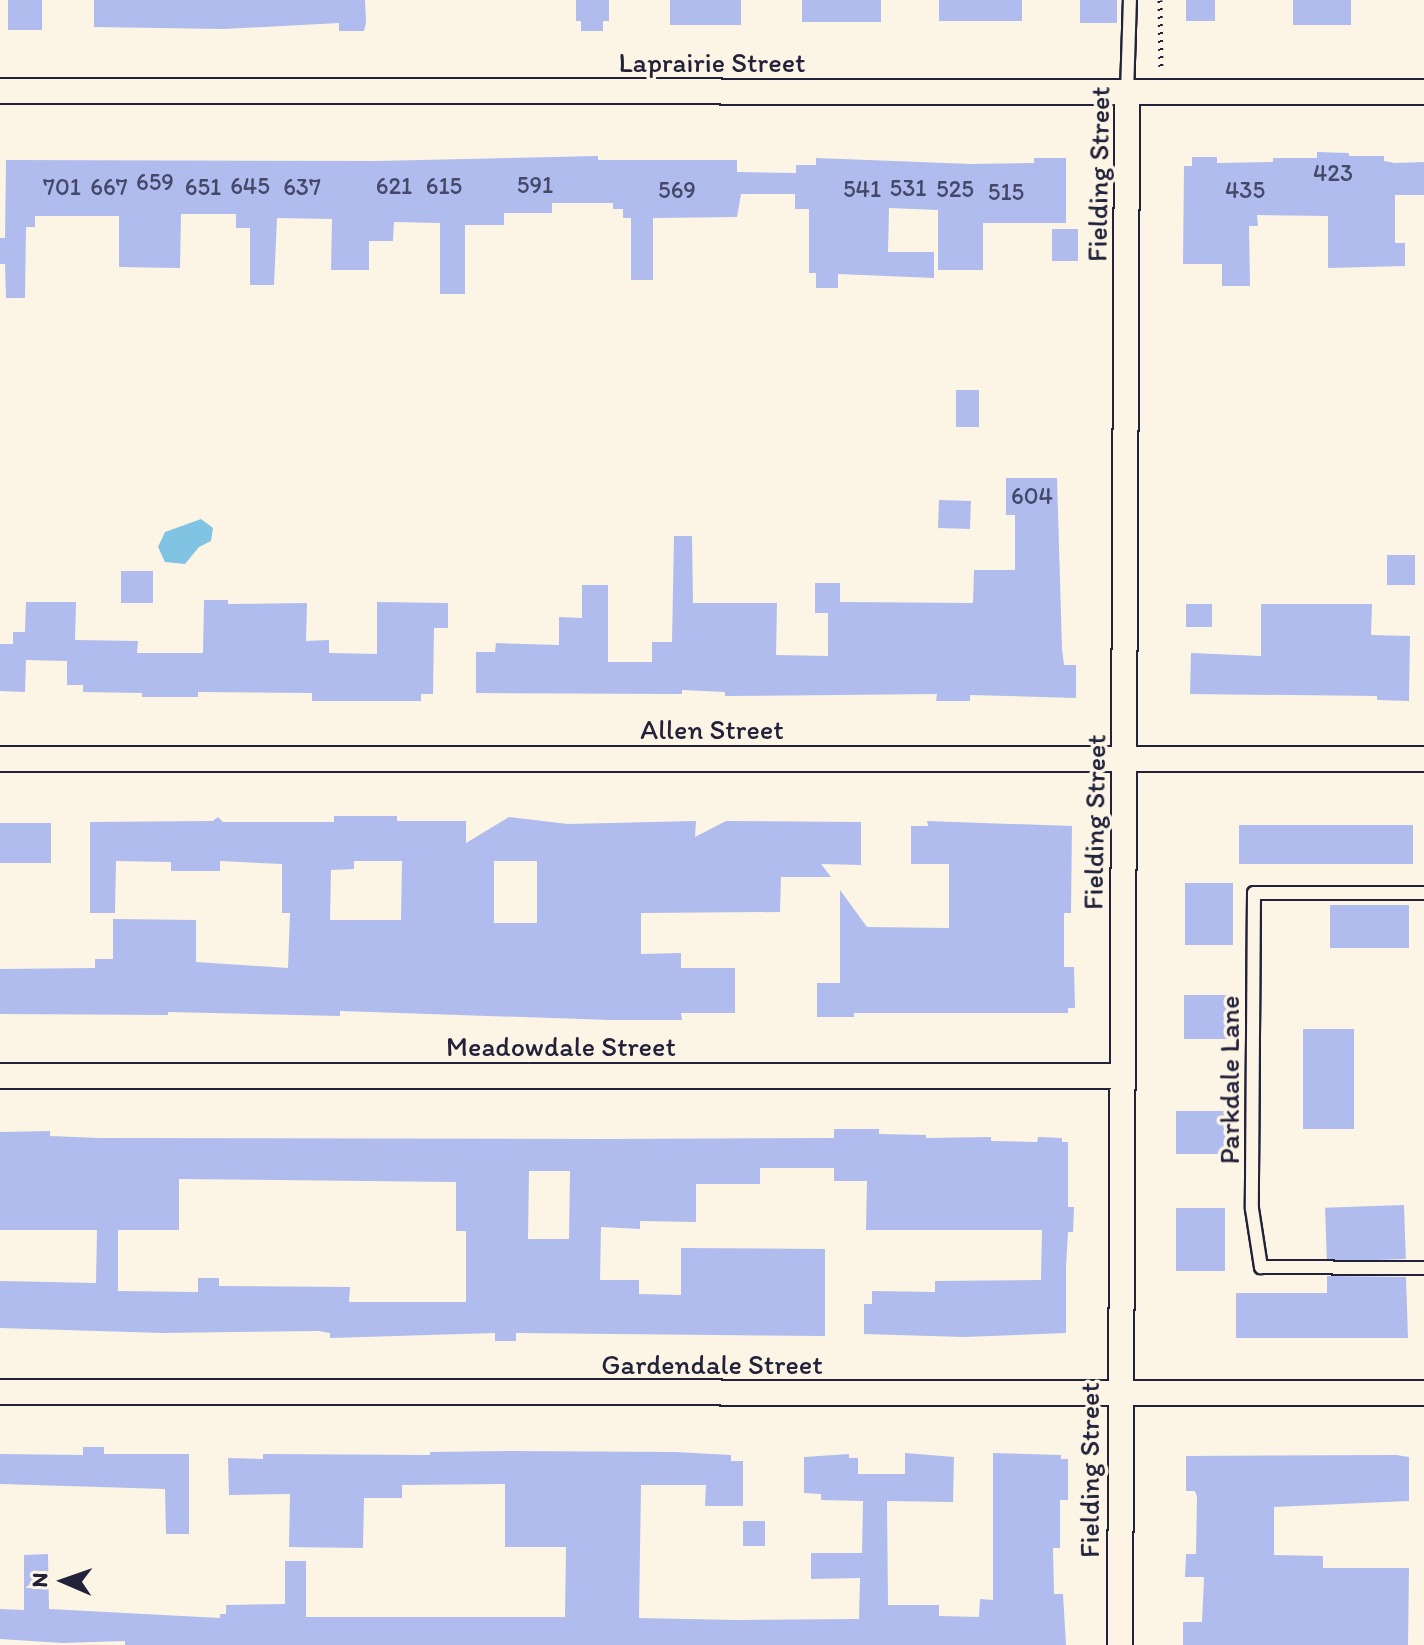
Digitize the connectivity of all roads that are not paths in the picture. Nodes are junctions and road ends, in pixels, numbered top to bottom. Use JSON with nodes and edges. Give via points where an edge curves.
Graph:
{"nodes":[{"id":1,"x":1130,"y":0,"type":"edge"},
{"id":2,"x":0,"y":91,"type":"edge"},
{"id":3,"x":1424,"y":92,"type":"edge"},
{"id":4,"x":1127,"y":93,"type":"junction"},
{"id":5,"x":0,"y":759,"type":"edge"},
{"id":6,"x":1124,"y":759,"type":"junction"},
{"id":7,"x":1424,"y":759,"type":"edge"},
{"id":8,"x":1424,"y":893,"type":"edge"},
{"id":9,"x":0,"y":1076,"type":"edge"},
{"id":10,"x":1123,"y":1076,"type":"junction"},
{"id":11,"x":1424,"y":1268,"type":"edge"},
{"id":12,"x":0,"y":1392,"type":"edge"},
{"id":13,"x":1424,"y":1393,"type":"edge"},
{"id":14,"x":1119,"y":1395,"type":"junction"},
{"id":15,"x":1120,"y":1645,"type":"edge"}],
"edges":[{"from":1,"to":4,"type":"lane","name":"Fielding Street"},
{"from":2,"to":4,"type":"street","name":"Laprairie Street"},
{"from":3,"to":4,"type":"street","name":"Laprairie Street"},
{"from":4,"to":6,"type":"street","name":"Fielding Street"},
{"from":5,"to":6,"type":"street","name":"Allen Street"},
{"from":6,"to":7,"type":"street","name":"Allen Street"},
{"from":6,"to":10,"type":"street","name":"Fielding Street"},
{"from":8,"to":11,"type":"lane","name":"Parkdale Lane","via":[[1254,893],[1252,1209],[1261,1267]]},
{"from":9,"to":10,"type":"street","name":"Meadowdale Street"},
{"from":10,"to":14,"type":"street","name":"Fielding Street"},
{"from":12,"to":14,"type":"street","name":"Gardendale Street"},
{"from":13,"to":14,"type":"street","name":"Gardendale Street"},
{"from":14,"to":15,"type":"street","name":"Fielding Street"}]}
